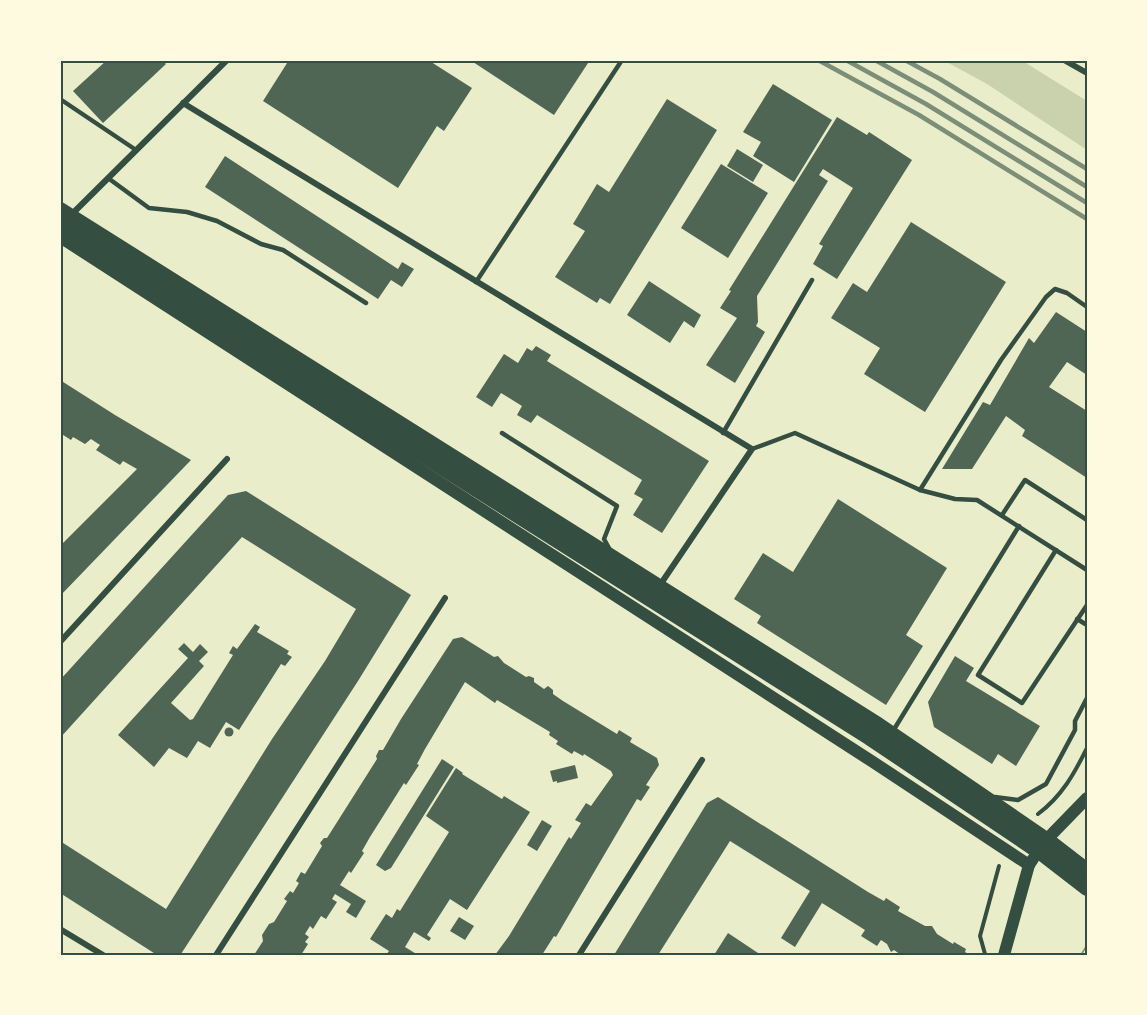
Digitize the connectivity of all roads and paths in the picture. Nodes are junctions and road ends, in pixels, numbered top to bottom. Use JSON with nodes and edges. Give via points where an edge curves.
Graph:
{"nodes":[{"id":1,"x":227,"y":60,"type":"edge"},
{"id":2,"x":622,"y":60,"type":"edge"},
{"id":3,"x":1064,"y":60,"type":"edge"},
{"id":4,"x":1087,"y":74,"type":"edge"},
{"id":5,"x":60,"y":99,"type":"edge"},
{"id":6,"x":183,"y":103,"type":"junction"},
{"id":7,"x":136,"y":150,"type":"junction"},
{"id":8,"x":108,"y":178,"type":"junction"},
{"id":9,"x":60,"y":210,"type":"edge"},
{"id":10,"x":60,"y":226,"type":"edge"},
{"id":11,"x":60,"y":237,"type":"edge"},
{"id":12,"x":812,"y":279,"type":"dead end"},
{"id":13,"x":476,"y":282,"type":"junction"},
{"id":14,"x":366,"y":303,"type":"dead end"},
{"id":15,"x":1087,"y":307,"type":"edge"},
{"id":16,"x":723,"y":432,"type":"junction"},
{"id":17,"x":502,"y":433,"type":"dead end"},
{"id":18,"x":752,"y":449,"type":"junction"},
{"id":19,"x":228,"y":459,"type":"dead end"},
{"id":20,"x":920,"y":490,"type":"junction"},
{"id":21,"x":1002,"y":515,"type":"junction"},
{"id":22,"x":1087,"y":520,"type":"edge"},
{"id":23,"x":1019,"y":526,"type":"junction"},
{"id":24,"x":1056,"y":550,"type":"junction"},
{"id":25,"x":1087,"y":570,"type":"edge"},
{"id":26,"x":654,"y":593,"type":"junction"},
{"id":27,"x":445,"y":598,"type":"dead end"},
{"id":28,"x":1087,"y":605,"type":"edge"},
{"id":29,"x":641,"y":612,"type":"junction"},
{"id":30,"x":1077,"y":619,"type":"junction"},
{"id":31,"x":1087,"y":625,"type":"edge"},
{"id":32,"x":60,"y":642,"type":"edge"},
{"id":33,"x":1087,"y":698,"type":"edge"},
{"id":34,"x":1087,"y":748,"type":"edge"},
{"id":35,"x":702,"y":760,"type":"dead end"},
{"id":36,"x":873,"y":762,"type":"junction"},
{"id":37,"x":885,"y":770,"type":"junction"},
{"id":38,"x":1087,"y":798,"type":"edge"},
{"id":39,"x":1042,"y":810,"type":"dead end"},
{"id":40,"x":1004,"y":848,"type":"junction"},
{"id":41,"x":1029,"y":865,"type":"junction"},
{"id":42,"x":1087,"y":871,"type":"edge"},
{"id":43,"x":1087,"y":888,"type":"edge"},
{"id":44,"x":60,"y":928,"type":"edge"},
{"id":45,"x":103,"y":955,"type":"edge"},
{"id":46,"x":216,"y":955,"type":"edge"},
{"id":47,"x":579,"y":955,"type":"edge"},
{"id":48,"x":985,"y":955,"type":"edge"},
{"id":49,"x":1004,"y":955,"type":"edge"}],
"edges":[{"from":1,"to":6,"type":"street"},
{"from":2,"to":13,"type":"lane"},
{"from":3,"to":4,"type":"street"},
{"from":5,"to":7,"type":"lane"},
{"from":6,"to":7,"type":"street"},
{"from":6,"to":13,"type":"street"},
{"from":7,"to":8,"type":"street"},
{"from":8,"to":10,"type":"street"},
{"from":8,"to":14,"type":"lane","via":[[149,208],[187,212],[217,221],[261,244],[283,250]]},
{"from":9,"to":42,"type":"highway","via":[[878,724]]},
{"from":10,"to":43,"type":"highway","via":[[869,737]]},
{"from":11,"to":29,"type":"main road"},
{"from":12,"to":16,"type":"lane"},
{"from":13,"to":16,"type":"street"},
{"from":15,"to":20,"type":"lane","via":[[1055,289],[1046,297],[1001,360]]},
{"from":16,"to":18,"type":"street"},
{"from":17,"to":26,"type":"lane","via":[[616,506],[604,539],[625,575]]},
{"from":18,"to":20,"type":"lane","via":[[795,434]]},
{"from":18,"to":26,"type":"street"},
{"from":19,"to":32,"type":"street"},
{"from":20,"to":21,"type":"lane","via":[[977,500]]},
{"from":21,"to":22,"type":"lane","via":[[1025,480]]},
{"from":21,"to":23,"type":"lane"},
{"from":23,"to":24,"type":"lane"},
{"from":23,"to":36,"type":"lane"},
{"from":24,"to":25,"type":"lane"},
{"from":24,"to":30,"type":"lane","via":[[978,675],[1022,703]]},
{"from":26,"to":29,"type":"street"},
{"from":27,"to":46,"type":"street"},
{"from":28,"to":30,"type":"lane"},
{"from":29,"to":36,"type":"main road"},
{"from":30,"to":31,"type":"lane"},
{"from":33,"to":37,"type":"lane","via":[[1075,721],[1076,730],[1046,784],[1018,800],[986,796],[917,751],[897,753]]},
{"from":34,"to":39,"type":"path","via":[[1069,784]]},
{"from":35,"to":47,"type":"street"},
{"from":36,"to":37,"type":"main road"},
{"from":37,"to":40,"type":"main road"},
{"from":38,"to":41,"type":"main road"},
{"from":40,"to":41,"type":"main road"},
{"from":40,"to":48,"type":"path","via":[[980,936]]},
{"from":41,"to":49,"type":"main road"},
{"from":44,"to":45,"type":"street"}]}
